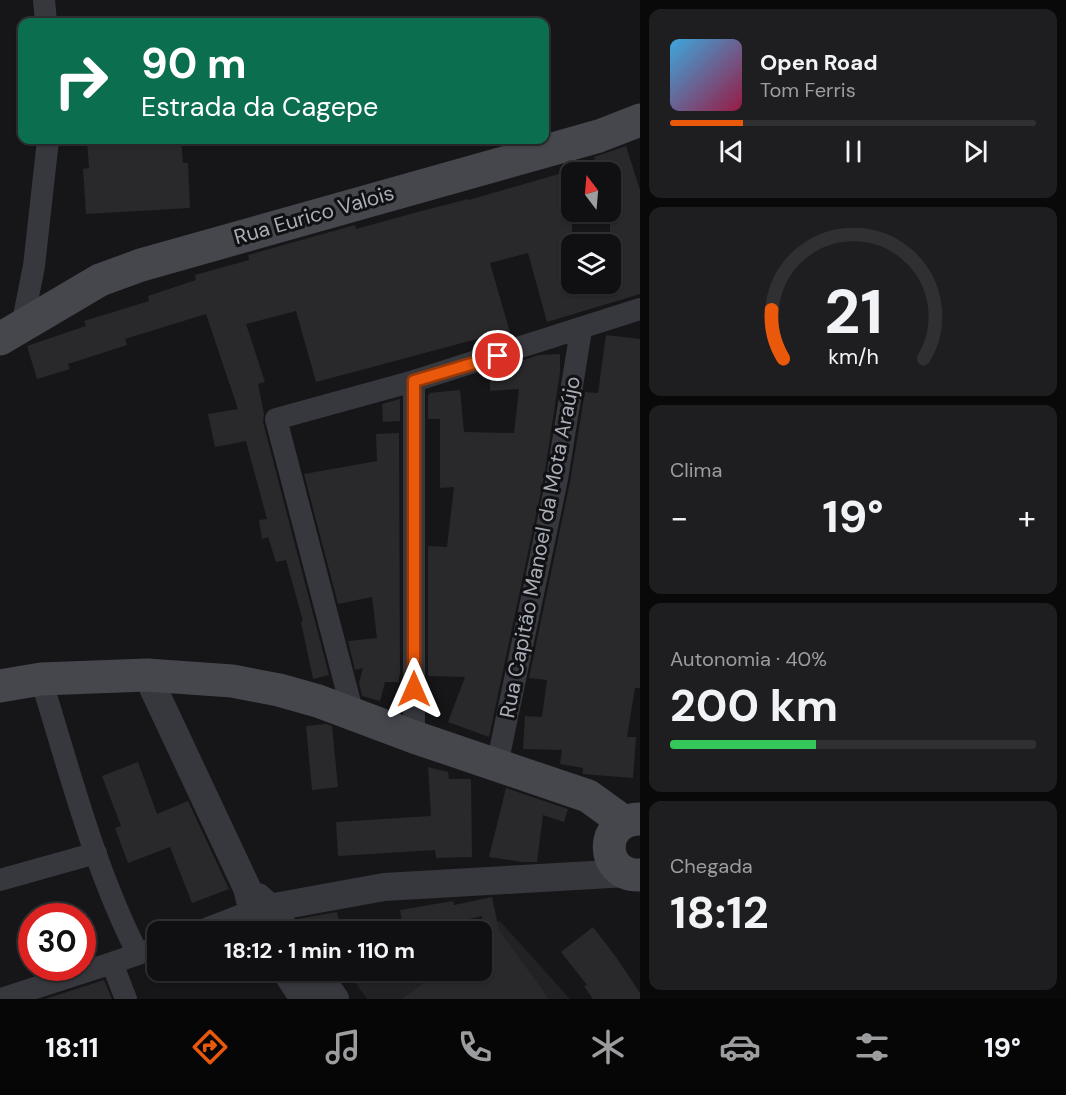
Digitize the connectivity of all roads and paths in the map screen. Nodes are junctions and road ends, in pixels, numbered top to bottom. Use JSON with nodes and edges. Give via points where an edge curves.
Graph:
{"nodes":[{"id":1,"x":44,"y":0,"type":"edge"},
{"id":2,"x":46,"y":18,"type":"edge"},
{"id":3,"x":640,"y":120,"type":"edge"},
{"id":4,"x":48,"y":144,"type":"edge"},
{"id":5,"x":640,"y":309,"type":"edge"},
{"id":6,"x":581,"y":330,"type":"junction"},
{"id":7,"x":11,"y":332,"type":"edge"},
{"id":8,"x":414,"y":381,"type":"junction"},
{"id":9,"x":147,"y":675,"type":"junction"},
{"id":10,"x":41,"y":680,"type":"junction"},
{"id":11,"x":0,"y":686,"type":"edge"},
{"id":12,"x":353,"y":714,"type":"junction"},
{"id":13,"x":414,"y":736,"type":"junction"},
{"id":14,"x":497,"y":765,"type":"junction"},
{"id":15,"x":632,"y":820,"type":"edge"},
{"id":16,"x":96,"y":853,"type":"junction"},
{"id":17,"x":633,"y":874,"type":"edge"},
{"id":18,"x":0,"y":880,"type":"edge"},
{"id":19,"x":257,"y":909,"type":"edge"},
{"id":20,"x":226,"y":921,"type":"edge"},
{"id":21,"x":273,"y":921,"type":"edge"},
{"id":22,"x":147,"y":949,"type":"edge"},
{"id":23,"x":147,"y":950,"type":"edge"},
{"id":24,"x":112,"y":963,"type":"junction"},
{"id":25,"x":292,"y":981,"type":"edge"},
{"id":26,"x":323,"y":981,"type":"edge"},
{"id":27,"x":1,"y":999,"type":"edge"},
{"id":28,"x":126,"y":999,"type":"edge"},
{"id":29,"x":304,"y":999,"type":"edge"},
{"id":30,"x":335,"y":999,"type":"edge"}],
"edges":[{"from":1,"to":2,"type":"street"},
{"from":3,"to":7,"type":"main road","name":"Rua Eurico Valois","via":[[599,136],[141,265],[100,280]]},
{"from":4,"to":7,"type":"street","via":[[34,266]]},
{"from":5,"to":6,"type":"street"},
{"from":6,"to":8,"type":"street"},
{"from":6,"to":14,"type":"street","name":"Rua Capitão Manoel da Mota Araújo","via":[[557,479]]},
{"from":8,"to":12,"type":"street","via":[[276,418]]},
{"from":8,"to":13,"type":"street"},
{"from":9,"to":10,"type":"main road"},
{"from":9,"to":12,"type":"main road","via":[[210,679],[279,690]]},
{"from":9,"to":19,"type":"street"},
{"from":10,"to":11,"type":"main road"},
{"from":10,"to":16,"type":"street"},
{"from":12,"to":13,"type":"main road"},
{"from":13,"to":14,"type":"main road"},
{"from":14,"to":15,"type":"main road","via":[[588,796]]},
{"from":15,"to":17,"type":"main road","via":[[617,827],[609,844],[613,862]]},
{"from":16,"to":18,"type":"street"},
{"from":16,"to":22,"type":"street","via":[[121,920]]},
{"from":17,"to":19,"type":"street","via":[[384,887]]},
{"from":19,"to":20,"type":"street"},
{"from":19,"to":21,"type":"street"},
{"from":23,"to":24,"type":"street"},
{"from":24,"to":27,"type":"street"},
{"from":24,"to":28,"type":"street"},
{"from":25,"to":29,"type":"street"},
{"from":26,"to":30,"type":"street"}]}
